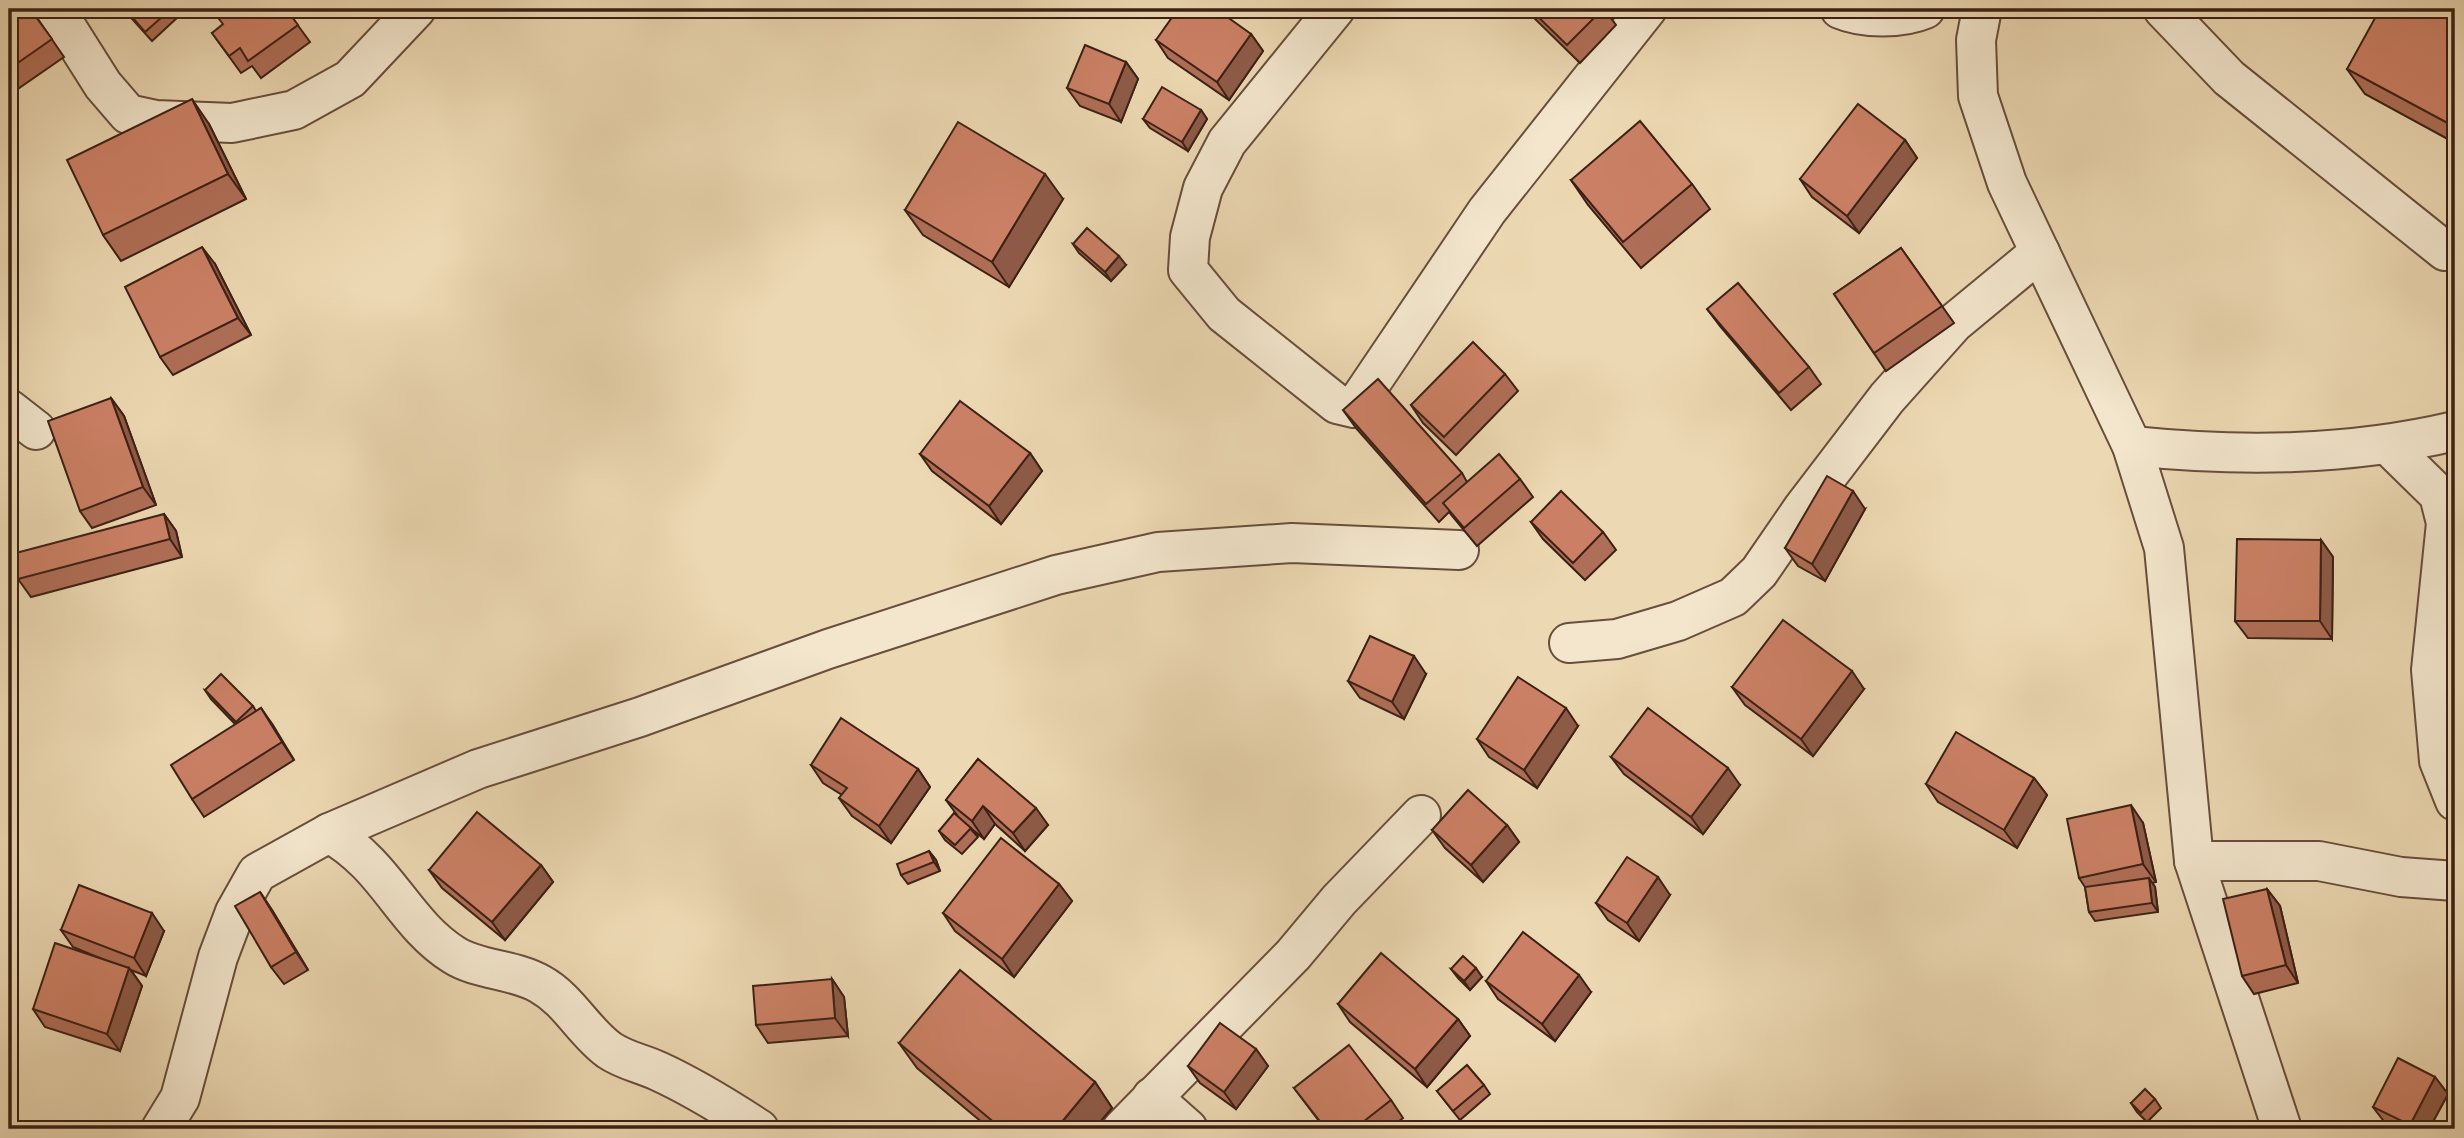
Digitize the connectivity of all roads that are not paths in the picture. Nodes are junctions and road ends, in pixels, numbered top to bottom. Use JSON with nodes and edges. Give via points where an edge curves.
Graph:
{"nodes":[{"id":1,"x":55,"y":9,"type":"edge"},
{"id":2,"x":416,"y":9,"type":"edge"},
{"id":3,"x":1335,"y":9,"type":"edge"},
{"id":4,"x":1647,"y":9,"type":"edge"},
{"id":5,"x":1840,"y":9,"type":"edge"},
{"id":6,"x":1925,"y":9,"type":"edge"},
{"id":7,"x":1982,"y":9,"type":"edge"},
{"id":8,"x":2163,"y":9,"type":"edge"},
{"id":9,"x":2445,"y":251,"type":"dead end"},
{"id":10,"x":2040,"y":252,"type":"junction"},
{"id":11,"x":2455,"y":431,"type":"edge"},
{"id":12,"x":2387,"y":444,"type":"junction"},
{"id":13,"x":2132,"y":446,"type":"junction"},
{"id":14,"x":1459,"y":550,"type":"dead end"},
{"id":15,"x":1569,"y":643,"type":"dead end"},
{"id":16,"x":2446,"y":728,"type":"edge"},
{"id":17,"x":2455,"y":801,"type":"edge"},
{"id":18,"x":1421,"y":815,"type":"dead end"},
{"id":19,"x":329,"y":833,"type":"junction"},
{"id":20,"x":2194,"y":861,"type":"junction"},
{"id":21,"x":2455,"y":881,"type":"edge"},
{"id":22,"x":1152,"y":1097,"type":"junction"},
{"id":23,"x":161,"y":1129,"type":"edge"},
{"id":24,"x":759,"y":1129,"type":"edge"},
{"id":25,"x":1122,"y":1129,"type":"edge"},
{"id":26,"x":1188,"y":1129,"type":"edge"},
{"id":27,"x":2282,"y":1129,"type":"edge"}],
"edges":[{"from":1,"to":2,"type":"street","via":[[103,85],[128,114],[156,120],[232,123],[295,110],[350,79]]},
{"from":3,"to":4,"type":"street","via":[[1227,142],[1203,188],[1189,237],[1188,270],[1224,314],[1337,404],[1354,408],[1487,211]]},
{"from":5,"to":6,"type":"street","via":[[1889,16]]},
{"from":7,"to":10,"type":"street","via":[[1976,40],[1978,96],[2007,183]]},
{"from":8,"to":9,"type":"street","via":[[2229,78]]},
{"from":10,"to":13,"type":"street"},
{"from":10,"to":15,"type":"street","via":[[1954,323],[1895,389],[1759,572],[1733,597],[1678,621],[1617,639]]},
{"from":11,"to":12,"type":"street"},
{"from":12,"to":13,"type":"street","via":[[2319,453],[2217,454]]},
{"from":12,"to":16,"type":"street","via":[[2439,495],[2446,523],[2431,670]]},
{"from":13,"to":20,"type":"street","via":[[2164,548]]},
{"from":14,"to":19,"type":"street","via":[[1292,543],[1158,552],[1056,575],[478,769]]},
{"from":16,"to":17,"type":"street","via":[[2439,761]]},
{"from":18,"to":22,"type":"street","via":[[1293,955]]},
{"from":19,"to":23,"type":"street","via":[[257,873],[235,912],[218,957],[180,1098]]},
{"from":19,"to":24,"type":"street","via":[[369,861],[427,932],[456,956],[540,984],[625,1060],[655,1069]]},
{"from":20,"to":21,"type":"street","via":[[2319,861],[2401,877]]},
{"from":20,"to":27,"type":"street"},
{"from":22,"to":25,"type":"street"},
{"from":22,"to":26,"type":"street"}]}
